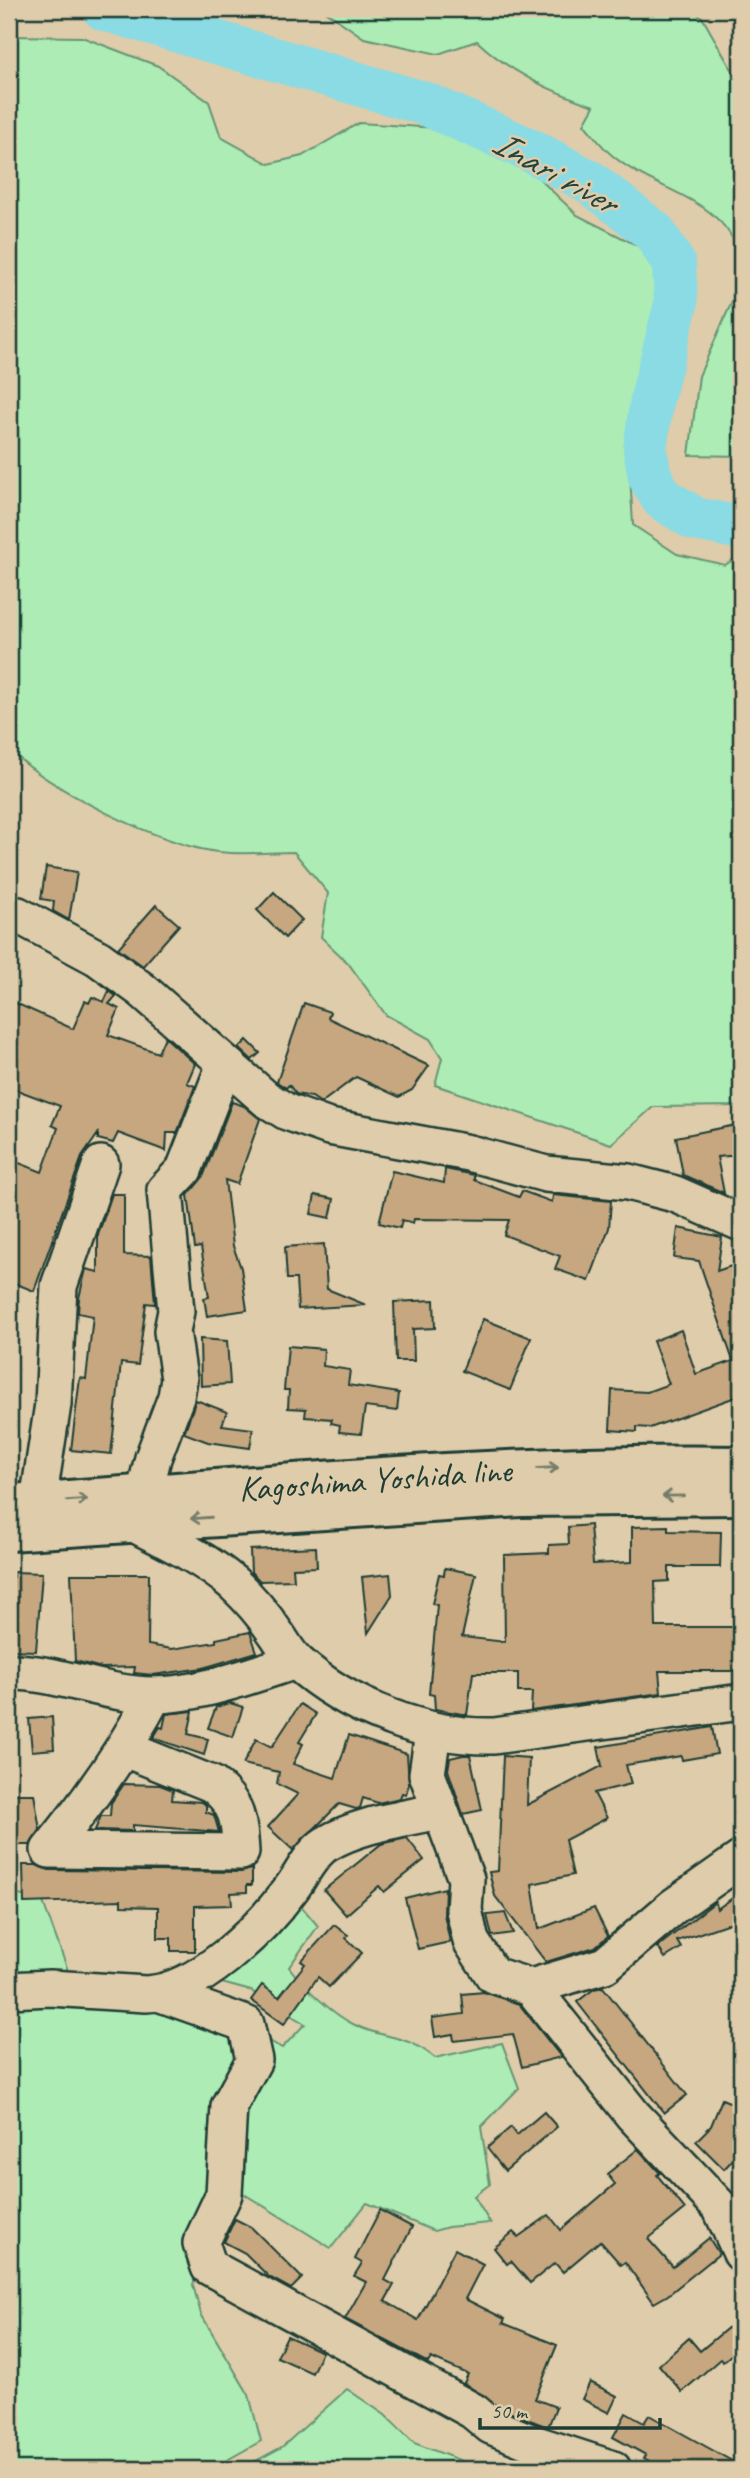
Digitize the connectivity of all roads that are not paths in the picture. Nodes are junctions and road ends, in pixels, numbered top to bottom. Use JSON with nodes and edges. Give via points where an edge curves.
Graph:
{"nodes":[{"id":1,"x":9,"y":914,"type":"edge"},
{"id":2,"x":225,"y":1064,"type":"junction"},
{"id":3,"x":102,"y":1164,"type":"dead end"},
{"id":4,"x":741,"y":1223,"type":"edge"},
{"id":5,"x":741,"y":1466,"type":"edge"},
{"id":6,"x":741,"y":1495,"type":"edge"},
{"id":7,"x":24,"y":1503,"type":"edge"},
{"id":8,"x":138,"y":1509,"type":"junction"},
{"id":9,"x":9,"y":1531,"type":"edge"},
{"id":10,"x":296,"y":1661,"type":"junction"},
{"id":11,"x":9,"y":1672,"type":"edge"},
{"id":12,"x":154,"y":1695,"type":"junction"},
{"id":13,"x":741,"y":1702,"type":"edge"},
{"id":14,"x":433,"y":1732,"type":"junction"},
{"id":15,"x":125,"y":1749,"type":"junction"},
{"id":16,"x":439,"y":1811,"type":"junction"},
{"id":17,"x":741,"y":1859,"type":"edge"},
{"id":18,"x":531,"y":1987,"type":"junction"},
{"id":19,"x":9,"y":1990,"type":"edge"},
{"id":20,"x":161,"y":1994,"type":"junction"},
{"id":21,"x":741,"y":2253,"type":"edge"},
{"id":22,"x":613,"y":2469,"type":"edge"}],
"edges":[{"from":1,"to":2,"type":"street","via":[[98,958],[142,990]]},
{"from":2,"to":4,"type":"street","via":[[266,1100],[315,1124],[469,1153],[546,1174],[628,1182],[676,1194]]},
{"from":2,"to":8,"type":"street","via":[[184,1170],[165,1190],[178,1379]]},
{"from":3,"to":7,"type":"street","via":[[59,1286],[53,1404]]},
{"from":8,"to":5,"type":"main road","name":"Kagoshima Yoshida line","one_way":true,"via":[[526,1469]]},
{"from":6,"to":8,"type":"main road","name":"Kagoshima Yoshida line","one_way":true},
{"from":7,"to":8,"type":"main road","name":"Kagoshima Yoshida line","one_way":true},
{"from":8,"to":9,"type":"main road","name":"Kagoshima Yoshida line"},
{"from":8,"to":10,"type":"street","via":[[180,1548],[232,1582],[260,1611]]},
{"from":10,"to":12,"type":"street","via":[[215,1685]]},
{"from":10,"to":14,"type":"street","via":[[345,1696]]},
{"from":11,"to":12,"type":"street","via":[[39,1673],[75,1684]]},
{"from":12,"to":15,"type":"street"},
{"from":13,"to":14,"type":"street","via":[[494,1736]]},
{"from":14,"to":16,"type":"street","via":[[427,1774]]},
{"from":15,"to":15,"type":"street","via":[[50,1850],[241,1852],[239,1818],[223,1792]]},
{"from":16,"to":18,"type":"street","via":[[466,1878],[464,1910],[471,1941],[493,1975]]},
{"from":16,"to":20,"type":"street","via":[[359,1830],[325,1845],[268,1916],[211,1968]]},
{"from":17,"to":18,"type":"street","via":[[674,1906],[605,1965]]},
{"from":18,"to":21,"type":"street","via":[[633,2115],[720,2207]]},
{"from":19,"to":20,"type":"street"},
{"from":20,"to":22,"type":"street","via":[[246,2024],[252,2046],[251,2070],[228,2113],[224,2194],[201,2243],[209,2267],[473,2411],[491,2426]]}]}
